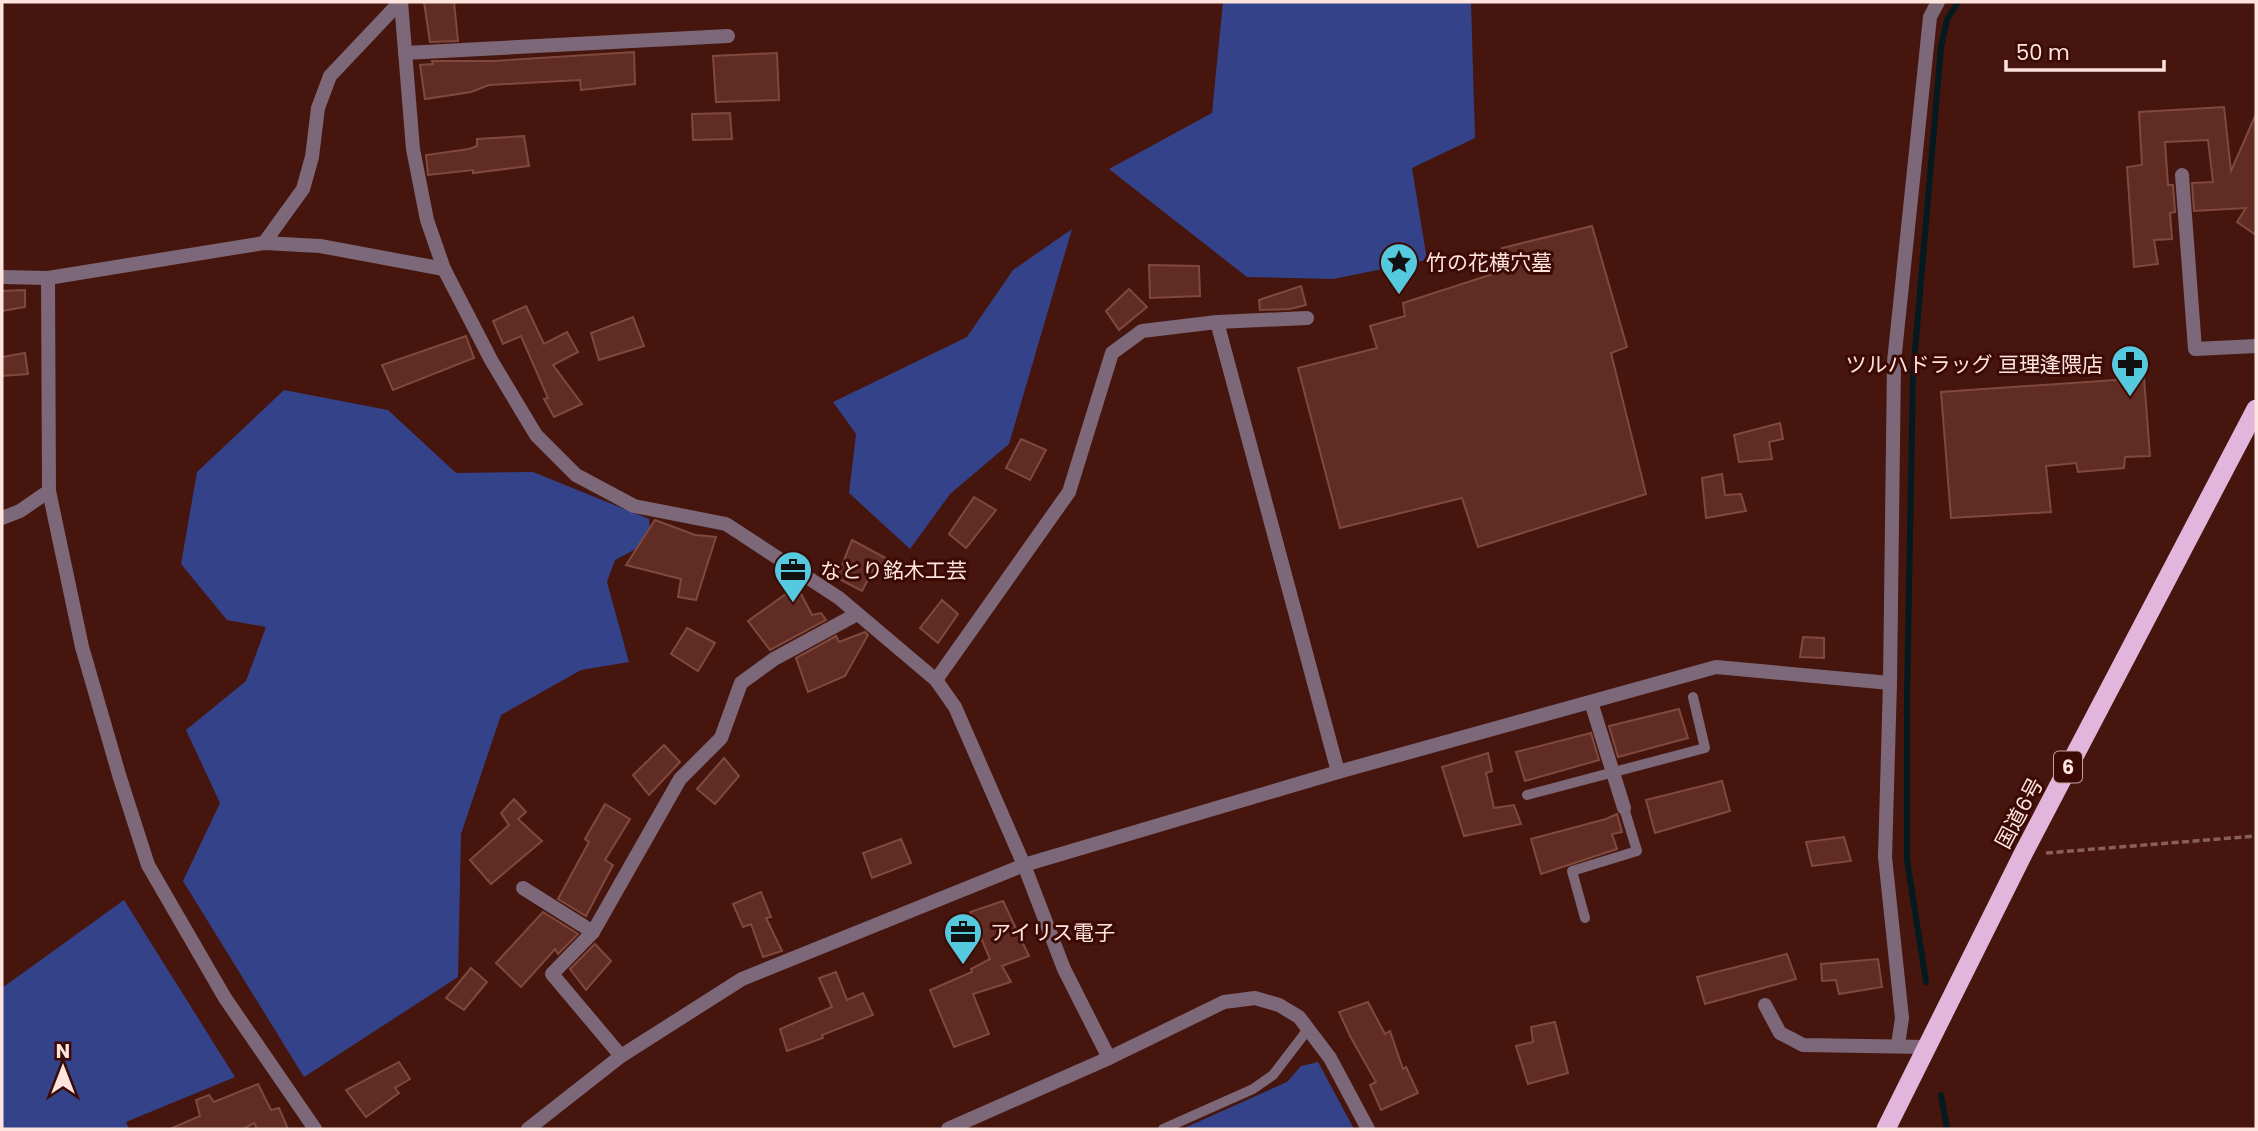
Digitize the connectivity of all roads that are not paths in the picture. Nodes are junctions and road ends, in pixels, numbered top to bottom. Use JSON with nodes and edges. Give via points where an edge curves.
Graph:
{"nodes":[{"id":1,"x":400,"y":2,"type":"edge"},
{"id":2,"x":1938,"y":2,"type":"edge"},
{"id":3,"x":728,"y":36,"type":"dead end"},
{"id":4,"x":405,"y":53,"type":"junction"},
{"id":5,"x":2182,"y":176,"type":"dead end"},
{"id":6,"x":264,"y":243,"type":"junction"},
{"id":7,"x":444,"y":269,"type":"junction"},
{"id":8,"x":2,"y":277,"type":"edge"},
{"id":9,"x":48,"y":278,"type":"junction"},
{"id":10,"x":1307,"y":318,"type":"dead end"},
{"id":11,"x":1217,"y":322,"type":"junction"},
{"id":12,"x":2256,"y":346,"type":"edge"},
{"id":13,"x":2256,"y":409,"type":"edge"},
{"id":14,"x":50,"y":491,"type":"junction"},
{"id":15,"x":2,"y":518,"type":"edge"},
{"id":16,"x":857,"y":614,"type":"junction"},
{"id":17,"x":936,"y":680,"type":"junction"},
{"id":18,"x":1890,"y":683,"type":"junction"},
{"id":19,"x":1692,"y":697,"type":"dead end"},
{"id":20,"x":1591,"y":702,"type":"junction"},
{"id":21,"x":1613,"y":771,"type":"junction"},
{"id":22,"x":1338,"y":772,"type":"junction"},
{"id":23,"x":1527,"y":794,"type":"dead end"},
{"id":24,"x":1624,"y":808,"type":"joint"},
{"id":25,"x":1024,"y":865,"type":"junction"},
{"id":26,"x":523,"y":888,"type":"dead end"},
{"id":27,"x":1585,"y":918,"type":"dead end"},
{"id":28,"x":593,"y":932,"type":"junction"},
{"id":29,"x":1765,"y":1005,"type":"dead end"},
{"id":30,"x":1309,"y":1028,"type":"junction"},
{"id":31,"x":1898,"y":1045,"type":"junction"},
{"id":32,"x":1926,"y":1047,"type":"junction"},
{"id":33,"x":621,"y":1056,"type":"junction"},
{"id":34,"x":1109,"y":1058,"type":"junction"},
{"id":35,"x":315,"y":1129,"type":"edge"},
{"id":36,"x":528,"y":1129,"type":"edge"},
{"id":37,"x":948,"y":1129,"type":"edge"},
{"id":38,"x":1163,"y":1129,"type":"edge"},
{"id":39,"x":1368,"y":1129,"type":"edge"},
{"id":40,"x":1885,"y":1129,"type":"edge"}],
"edges":[{"from":1,"to":4,"type":"street"},
{"from":1,"to":6,"type":"street","via":[[330,76],[318,108],[303,189]]},
{"from":2,"to":18,"type":"street","via":[[1930,17],[1894,362]]},
{"from":3,"to":4,"type":"street"},
{"from":4,"to":7,"type":"street","via":[[414,149],[427,220]]},
{"from":5,"to":12,"type":"street","via":[[2195,349]]},
{"from":6,"to":7,"type":"street","via":[[320,246]]},
{"from":6,"to":9,"type":"street"},
{"from":7,"to":16,"type":"street","via":[[536,435],[576,475],[634,506],[726,524]]},
{"from":8,"to":9,"type":"street"},
{"from":9,"to":14,"type":"street"},
{"from":10,"to":11,"type":"street"},
{"from":11,"to":17,"type":"street","via":[[1142,331],[1112,353],[1069,492]]},
{"from":11,"to":22,"type":"street"},
{"from":13,"to":32,"type":"highway","name":"国道6号","number":"6"},
{"from":14,"to":15,"type":"street"},
{"from":14,"to":35,"type":"street","via":[[82,647],[148,865],[225,998]]},
{"from":16,"to":17,"type":"street"},
{"from":16,"to":28,"type":"street","via":[[774,659],[741,683],[721,738],[680,779]]},
{"from":17,"to":25,"type":"street","via":[[955,707]]},
{"from":18,"to":20,"type":"street","via":[[1716,667]]},
{"from":18,"to":31,"type":"street","via":[[1885,857],[1902,1018]]},
{"from":19,"to":21,"type":"lane","via":[[1705,748]]},
{"from":20,"to":21,"type":"street"},
{"from":20,"to":22,"type":"street"},
{"from":21,"to":23,"type":"lane"},
{"from":21,"to":24,"type":"street"},
{"from":22,"to":25,"type":"street"},
{"from":24,"to":27,"type":"lane","via":[[1637,851],[1572,871]]},
{"from":25,"to":33,"type":"street","via":[[742,979]]},
{"from":25,"to":34,"type":"street","via":[[1063,969]]},
{"from":26,"to":28,"type":"street"},
{"from":28,"to":33,"type":"street","via":[[552,974]]},
{"from":29,"to":31,"type":"street","via":[[1780,1033],[1803,1045]]},
{"from":30,"to":34,"type":"street","via":[[1279,1005],[1255,998],[1224,1002]]},
{"from":30,"to":38,"type":"lane","via":[[1273,1075],[1253,1089]]},
{"from":30,"to":39,"type":"street","via":[[1331,1058]]},
{"from":31,"to":32,"type":"street"},
{"from":32,"to":40,"type":"highway","name":"国道6号","number":"6"},
{"from":33,"to":36,"type":"street"},
{"from":34,"to":37,"type":"street"}]}
